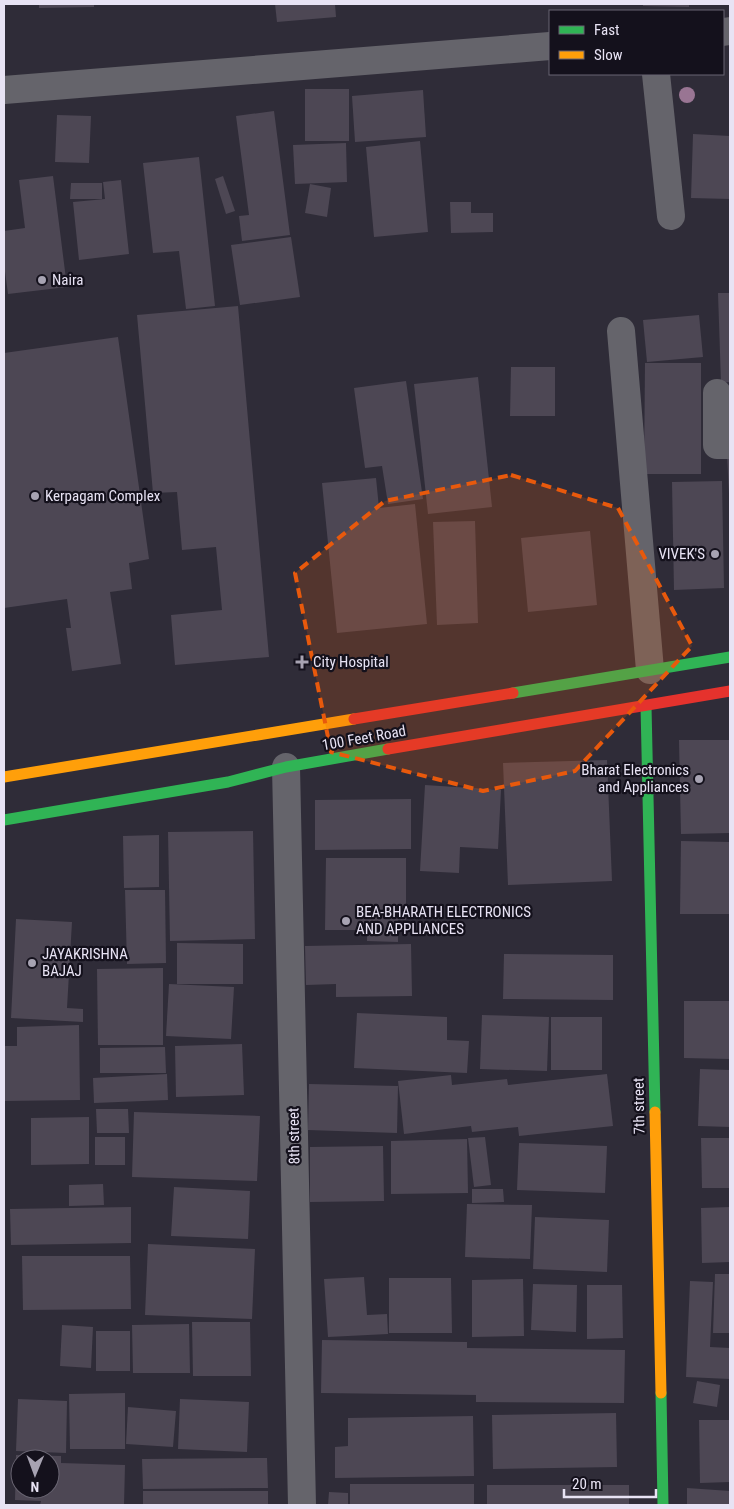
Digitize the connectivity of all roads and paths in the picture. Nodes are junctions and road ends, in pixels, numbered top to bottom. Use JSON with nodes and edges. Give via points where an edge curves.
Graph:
{"nodes":[{"id":1,"x":549,"y":46,"type":"edge"},
{"id":2,"x":656,"y":75,"type":"edge"},
{"id":3,"x":4,"y":90,"type":"edge"},
{"id":4,"x":671,"y":216,"type":"dead end"},
{"id":5,"x":621,"y":331,"type":"dead end"},
{"id":6,"x":717,"y":393,"type":"dead end"},
{"id":7,"x":730,"y":445,"type":"edge"},
{"id":8,"x":730,"y":657,"type":"edge"},
{"id":9,"x":650,"y":670,"type":"junction"},
{"id":10,"x":730,"y":691,"type":"edge"},
{"id":11,"x":646,"y":706,"type":"junction"},
{"id":12,"x":286,"y":767,"type":"junction"},
{"id":13,"x":4,"y":776,"type":"edge"},
{"id":14,"x":4,"y":820,"type":"edge"},
{"id":15,"x":302,"y":1505,"type":"edge"},
{"id":16,"x":663,"y":1505,"type":"edge"}],
"edges":[{"from":1,"to":3,"type":"street"},
{"from":2,"to":4,"type":"street"},
{"from":5,"to":9,"type":"street"},
{"from":6,"to":7,"type":"street","via":[[717,445]]},
{"from":8,"to":9,"type":"main road","name":"100 Feet Road"},
{"from":9,"to":13,"type":"main road","name":"100 Feet Road"},
{"from":10,"to":11,"type":"main road","name":"100 Feet Road"},
{"from":11,"to":12,"type":"main road","name":"100 Feet Road"},
{"from":11,"to":16,"type":"main road","name":"7th street"},
{"from":12,"to":14,"type":"main road","name":"100 Feet Road","via":[[228,782]]},
{"from":12,"to":15,"type":"street","name":"8th street"}]}
